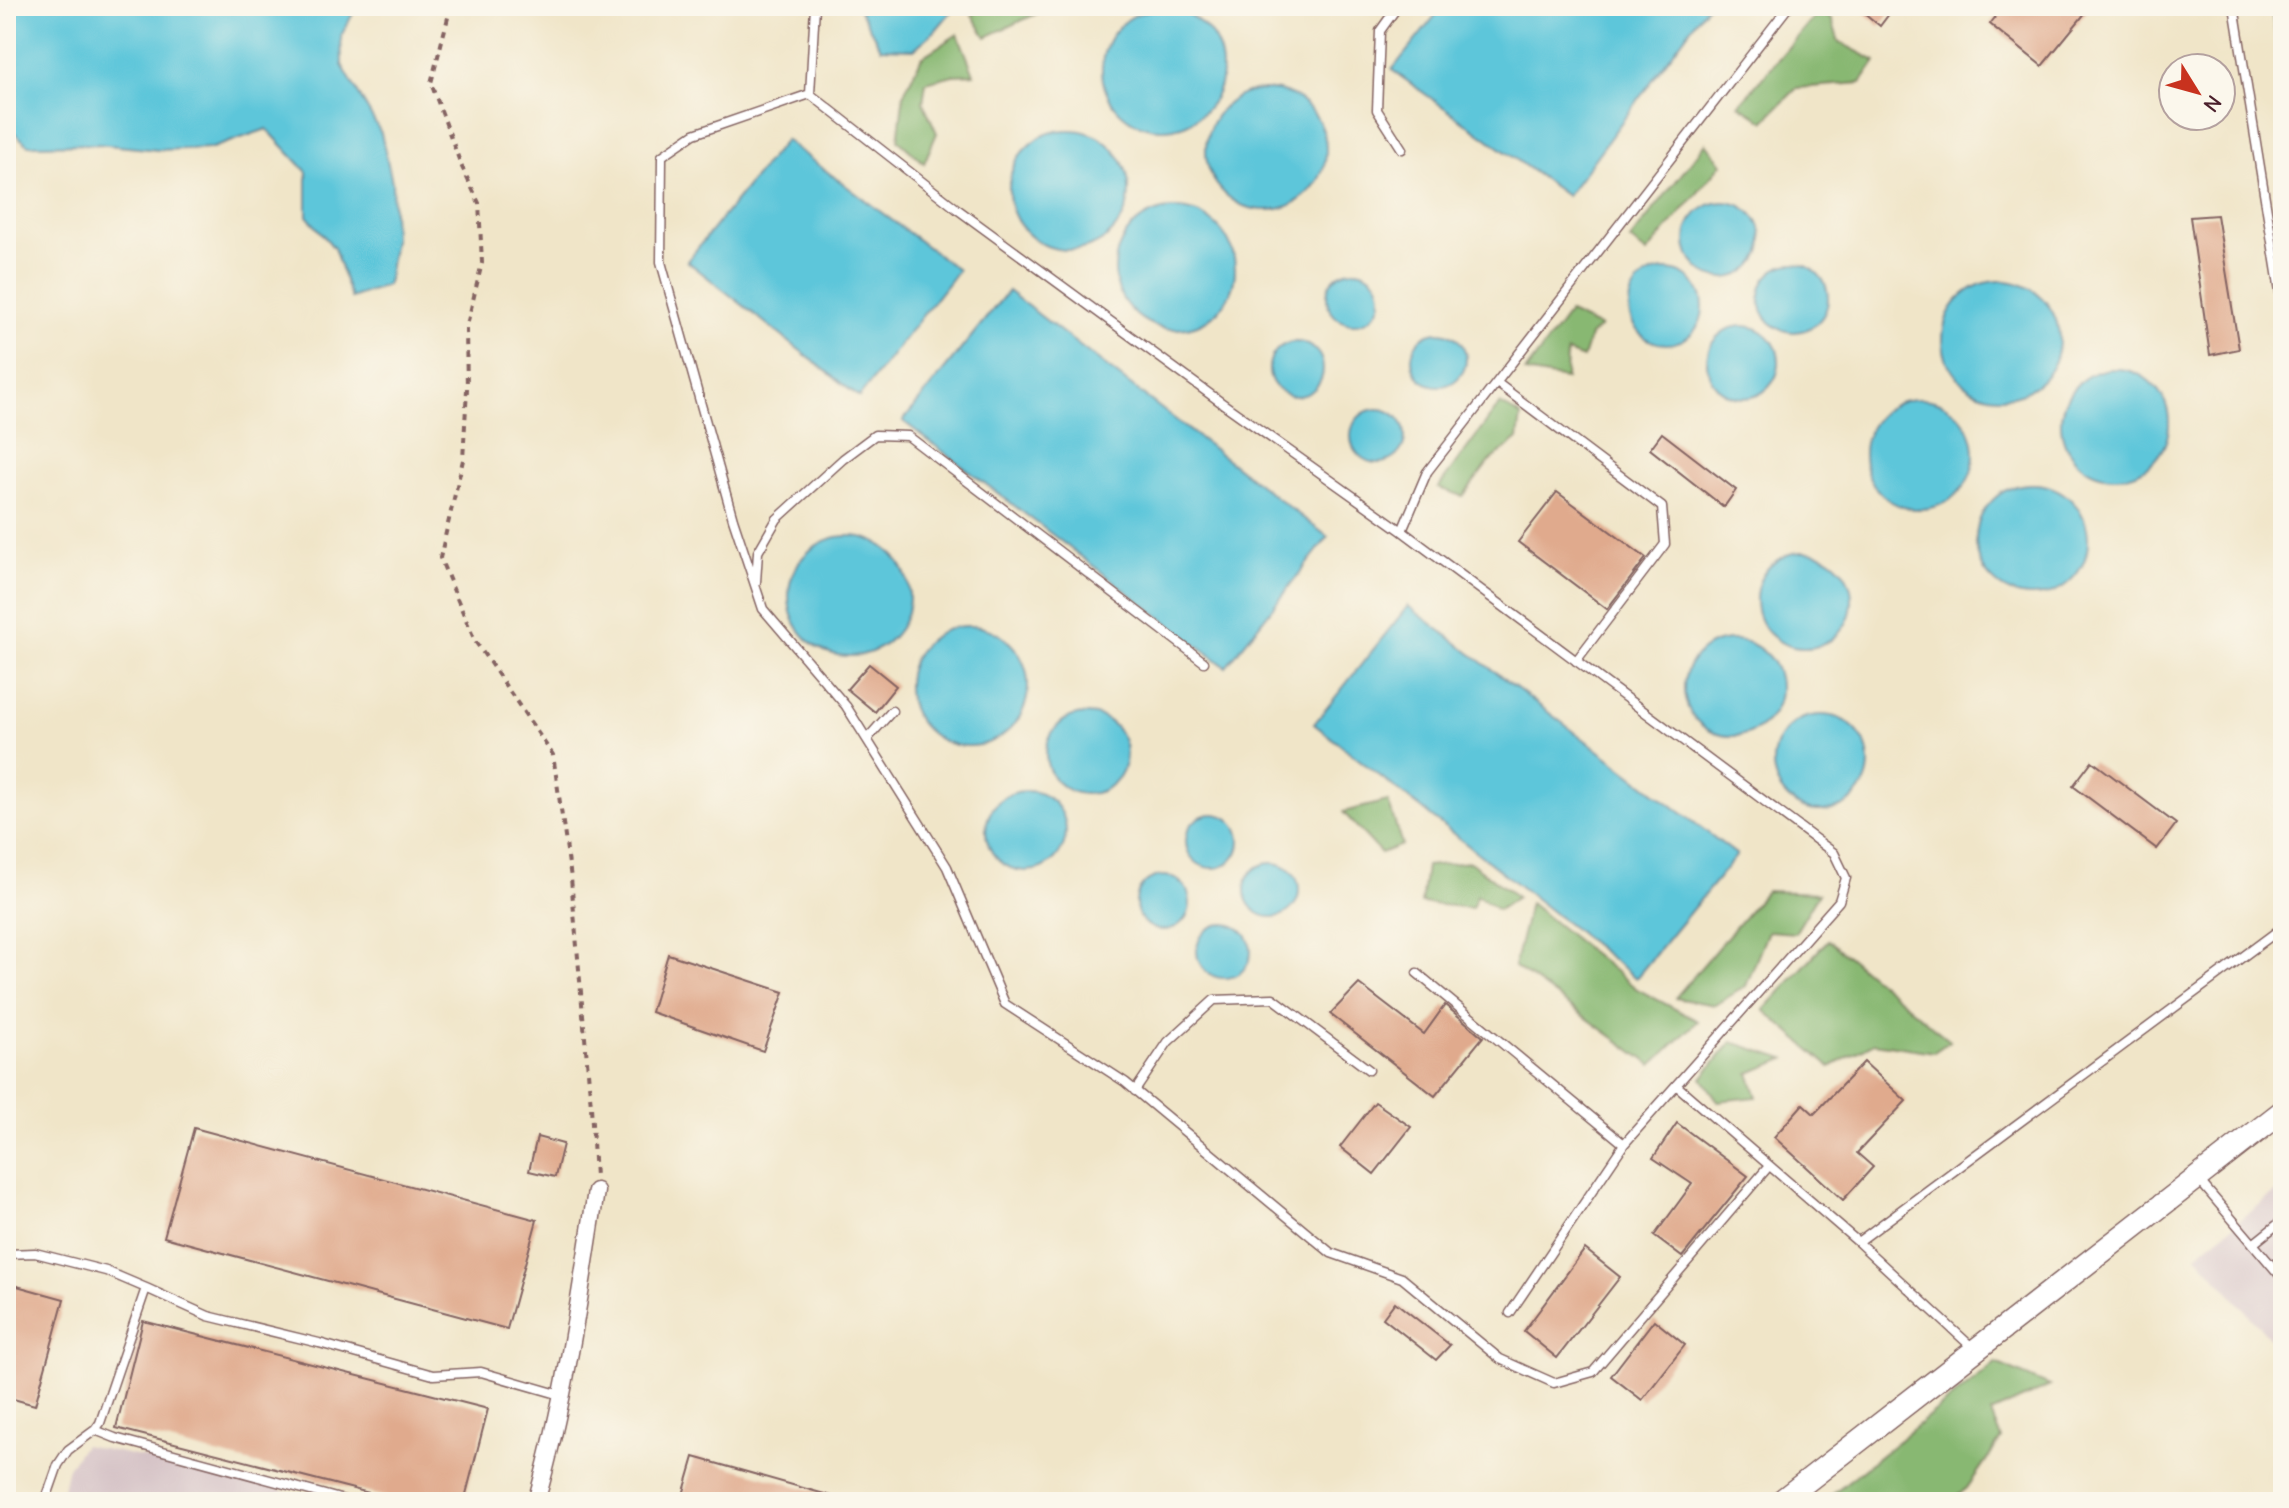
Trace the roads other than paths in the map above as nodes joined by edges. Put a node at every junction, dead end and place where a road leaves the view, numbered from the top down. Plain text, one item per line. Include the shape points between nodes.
1 (815, 6) edge
2 (1398, 6) edge
3 (1789, 6) edge
4 (2234, 6) edge
5 (810, 94) junction
6 (1402, 149) dead end
7 (2283, 310) edge
8 (1497, 383) junction
9 (1402, 531) junction
10 (756, 587) junction
11 (1576, 661) junction
12 (1204, 662) dead end
13 (892, 711) dead end
14 (867, 739) junction
15 (2283, 927) edge
16 (1417, 973) dead end
17 (1369, 1070) dead end
18 (1676, 1085) junction
19 (1135, 1091) junction
20 (2283, 1111) edge
21 (1624, 1144) junction
22 (1769, 1166) junction
23 (2197, 1178) junction
24 (596, 1191) road end
25 (2283, 1220) edge
26 (1858, 1242) junction
27 (2253, 1244) junction
28 (6, 1254) edge
29 (2283, 1279) edge
30 (146, 1288) junction
31 (1510, 1313) dead end
32 (1975, 1351) junction
33 (561, 1395) junction
34 (95, 1430) junction
35 (45, 1502) edge
36 (351, 1502) edge
37 (536, 1502) edge
38 (1780, 1502) edge

1 - 5 lane
2 - 6 lane via 1380,31 1377,110
3 - 8 lane
4 - 7 lane
5 - 9 lane via 969,218
5 - 10 lane via 694,134 662,156 661,262
8 - 9 lane via 1427,472
8 - 11 lane via 1662,507 1665,544
9 - 11 lane
10 - 12 lane via 758,552 777,519 875,435 908,436
10 - 14 lane via 763,609 846,706
11 - 18 lane via 1834,853 1846,878 1839,901
13 - 14 lane
14 - 19 lane via 947,867 1005,1004
15 - 26 lane
16 - 21 lane
17 - 19 lane via 1273,998 1214,1000 1168,1042
18 - 21 lane
18 - 22 lane
19 - 22 lane via 1331,1253 1402,1278 1500,1359 1554,1383 1593,1372
20 - 23 street
21 - 31 lane
22 - 26 lane
23 - 27 lane
23 - 32 street
24 - 33 street
25 - 27 lane
26 - 32 lane
27 - 29 lane
28 - 30 lane via 35,1253 106,1271
30 - 33 lane via 208,1316 433,1375 481,1372
30 - 34 lane
32 - 38 street
33 - 37 street
34 - 35 lane via 68,1450
34 - 36 lane

